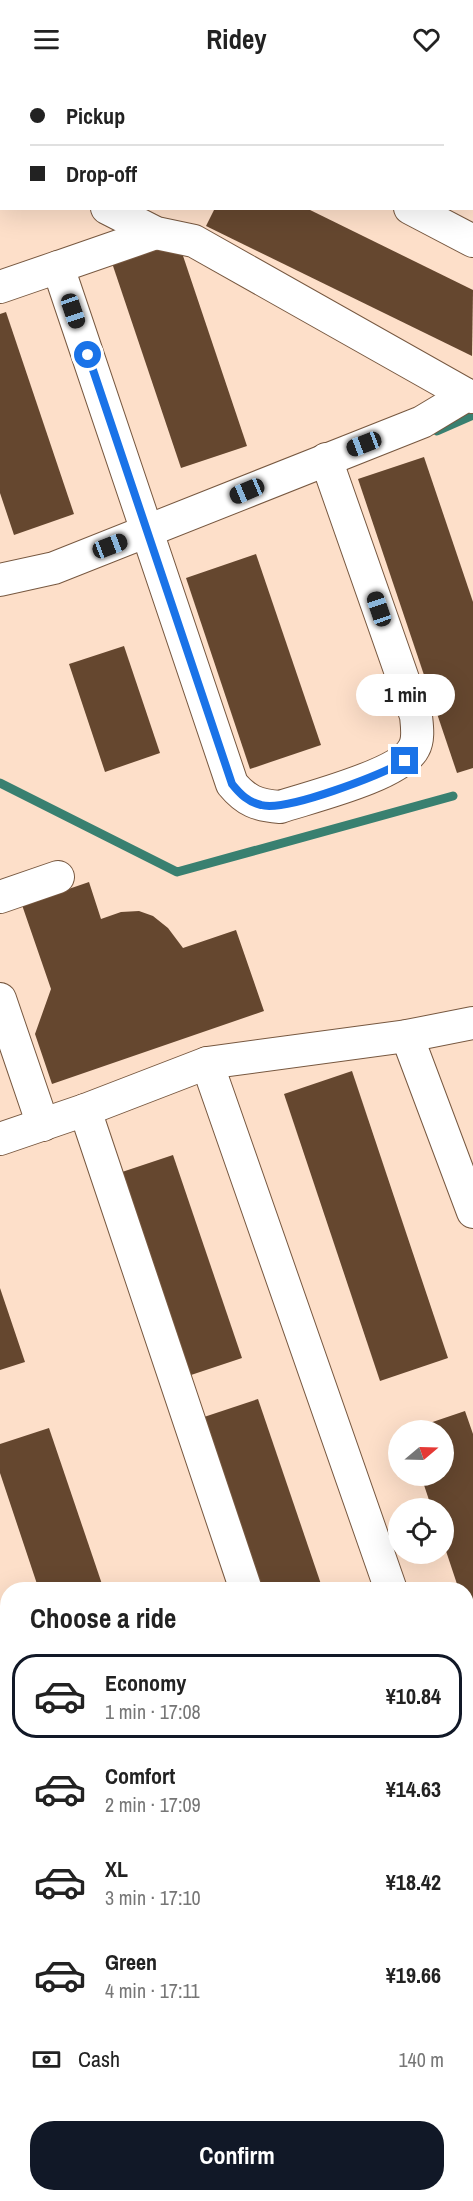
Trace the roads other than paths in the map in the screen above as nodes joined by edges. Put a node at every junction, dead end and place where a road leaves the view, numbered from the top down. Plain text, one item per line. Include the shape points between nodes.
1 (111, 210) edge
2 (414, 210) edge
3 (156, 232) junction
4 (473, 241) edge
5 (58, 267) junction
6 (0, 287) edge
7 (470, 396) edge
8 (326, 459) junction
9 (147, 532) junction
10 (0, 580) edge
11 (58, 877) dead end
12 (0, 897) edge
13 (0, 999) edge
14 (473, 1023) edge
15 (407, 1036) junction
16 (207, 1063) junction
17 (86, 1110) junction
18 (43, 1125) junction
19 (0, 1139) edge
20 (473, 1212) edge
21 (243, 1582) edge
22 (388, 1582) edge

1 - 3 street
2 - 4 street
3 - 5 street
3 - 7 street via 194,241
5 - 6 street
5 - 9 street
7 - 8 street via 422,422
8 - 9 street
8 - 9 street via 416,716 415,747 405,761 388,771 280,807 250,802 240,793 232,784
9 - 10 street via 54,568
11 - 12 street
13 - 18 street
14 - 15 street
15 - 16 street
15 - 20 street
16 - 17 street
16 - 22 street
17 - 18 street
17 - 21 street
18 - 19 street

